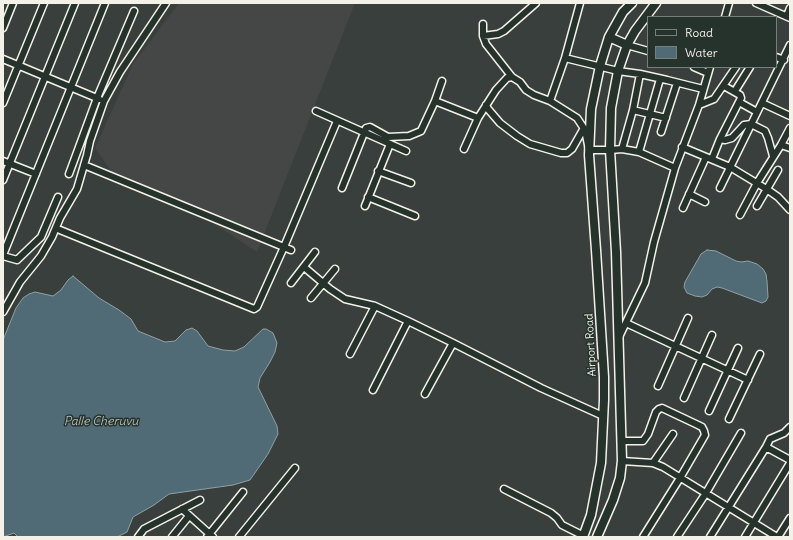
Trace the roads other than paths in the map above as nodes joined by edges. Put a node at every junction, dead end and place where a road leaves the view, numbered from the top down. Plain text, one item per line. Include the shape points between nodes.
1 (13, 3) edge
2 (75, 3) edge
3 (105, 3) edge
4 (166, 3) edge
5 (536, 3) edge
6 (580, 3) edge
7 (632, 3) edge
8 (656, 3) edge
9 (729, 3) edge
10 (756, 3) edge
11 (41, 5) edge
12 (764, 5) edge
13 (790, 8) edge
14 (134, 11) dead end
15 (725, 16) edge
16 (788, 17) edge
17 (483, 24) dead end
18 (3, 28) edge
19 (484, 36) junction
20 (609, 36) junction
21 (627, 45) junction
22 (789, 48) edge
23 (647, 51) edge
24 (777, 57) edge
25 (565, 58) junction
26 (3, 59) edge
27 (784, 60) junction
28 (19, 65) junction
29 (600, 66) junction
30 (699, 68) edge
31 (735, 68) edge
32 (749, 68) edge
33 (709, 70) edge
34 (618, 71) junction
35 (640, 74) junction
36 (45, 76) junction
37 (512, 77) junction
38 (660, 79) junction
39 (442, 81) dead end
40 (677, 82) junction
41 (724, 86) junction
42 (72, 87) junction
43 (703, 90) junction
44 (735, 91) junction
45 (97, 98) junction
46 (435, 101) junction
47 (550, 101) junction
48 (104, 102) junction
49 (739, 102) junction
50 (3, 103) edge
51 (762, 103) junction
52 (486, 104) junction
53 (699, 105) junction
54 (633, 110) junction
55 (316, 111) dead end
56 (757, 112) junction
57 (649, 114) junction
58 (790, 116) edge
59 (478, 118) junction
60 (666, 118) junction
61 (337, 121) junction
62 (751, 124) junction
63 (584, 128) junction
64 (790, 128) edge
65 (364, 132) junction
66 (661, 132) dead end
67 (720, 139) junction
68 (390, 144) junction
69 (781, 145) junction
70 (682, 147) junction
71 (790, 148) edge
72 (464, 149) dead end
73 (622, 149) junction
74 (589, 150) junction
75 (610, 150) junction
76 (406, 151) dead end
77 (639, 152) junction
78 (773, 156) junction
79 (709, 158) junction
80 (3, 161) edge
81 (10, 164) junction
82 (84, 165) junction
83 (730, 167) junction
84 (675, 168) junction
85 (778, 170) dead end
86 (378, 171) junction
87 (36, 174) junction
88 (69, 174) dead end
89 (3, 180) edge
90 (411, 183) dead end
91 (757, 183) junction
92 (342, 188) dead end
93 (720, 188) dead end
94 (768, 190) junction
95 (689, 194) junction
96 (58, 197) dead end
97 (368, 198) junction
98 (704, 202) dead end
99 (365, 206) dead end
100 (757, 206) dead end
101 (683, 208) dead end
102 (790, 210) edge
103 (740, 215) dead end
104 (415, 216) dead end
105 (60, 230) dead end
106 (284, 247) junction
107 (291, 250) dead end
108 (315, 252) dead end
109 (3, 255) edge
110 (304, 267) junction
111 (335, 269) dead end
112 (291, 283) dead end
113 (323, 283) junction
114 (311, 298) dead end
115 (375, 306) junction
116 (3, 312) edge
117 (688, 318) dead end
118 (408, 321) junction
119 (626, 323) junction
120 (712, 335) dead end
121 (619, 337) junction
122 (452, 343) junction
123 (676, 346) junction
124 (738, 348) dead end
125 (350, 354) dead end
126 (760, 354) dead end
127 (702, 358) junction
128 (728, 370) junction
129 (748, 380) junction
130 (658, 386) dead end
131 (373, 390) dead end
132 (425, 394) dead end
133 (684, 398) dead end
134 (709, 411) dead end
135 (603, 416) junction
136 (729, 419) dead end
137 (790, 427) edge
138 (742, 433) dead end
139 (673, 434) dead end
140 (622, 441) junction
141 (766, 447) junction
142 (622, 461) junction
143 (790, 462) edge
144 (653, 463) junction
145 (296, 468) dead end
146 (680, 478) junction
147 (504, 489) dead end
148 (243, 492) dead end
149 (706, 493) junction
150 (200, 500) dead end
151 (728, 507) junction
152 (182, 509) junction
153 (189, 516) junction
154 (790, 518) edge
155 (754, 523) junction
156 (210, 536) edge
157 (584, 536) edge
158 (138, 537) edge
159 (172, 537) edge
160 (239, 537) edge
161 (597, 537) edge
162 (643, 537) edge
163 (677, 537) edge
164 (710, 537) edge
165 (745, 537) edge
166 (778, 537) edge

1 - 18 street
2 - 36 street
3 - 42 street
4 - 48 street via 120,72
5 - 19 street via 504,31
6 - 25 street
7 - 20 main road, Airport Road via 623,12
8 - 21 main road
9 - 15 street
10 - 12 street
11 - 28 street
12 - 16 street
13 - 16 street
14 - 45 street
17 - 19 street
19 - 37 street via 486,44
20 - 21 main road
20 - 29 main road, Airport Road
21 - 23 street
21 - 34 main road
22 - 27 street
24 - 27 street
25 - 29 street
25 - 47 street
26 - 28 street
27 - 51 street
28 - 36 street
28 - 50 street
29 - 34 street
29 - 74 main road, Airport Road via 591,109
30 - 33 street
31 - 41 street
32 - 44 street
33 - 43 street
34 - 35 street
34 - 75 main road via 611,108
35 - 38 street
35 - 54 street
36 - 42 street
36 - 81 street
37 - 47 street via 529,92
37 - 52 street via 507,78
38 - 40 street
38 - 57 street
39 - 46 street
40 - 43 street
40 - 60 street
41 - 44 street
41 - 53 street via 714,99
42 - 45 street
42 - 87 street
43 - 53 street
44 - 49 street via 742,96
45 - 48 street
45 - 88 street
46 - 59 street
46 - 65 street via 424,128 417,134 388,137 369,127
47 - 63 street via 577,118
48 - 82 street
49 - 56 street
49 - 67 street
51 - 56 street
51 - 58 street
52 - 59 street
52 - 63 street via 500,123 517,136 530,144 561,153 567,153 572,149
53 - 70 street
54 - 57 street
54 - 73 street
55 - 61 street
56 - 62 street
57 - 60 street
57 - 77 street
59 - 72 street
60 - 66 street
61 - 65 street
61 - 106 street
62 - 67 street via 744,125 732,138
62 - 78 street via 765,131
62 - 83 street
63 - 74 street
64 - 69 street
65 - 68 street
65 - 92 street
67 - 79 street
68 - 76 street
68 - 86 street
69 - 71 street
69 - 78 street
70 - 79 street
70 - 84 street
73 - 75 street
73 - 77 street
74 - 75 street
74 - 135 main road, Airport Road via 604,377
75 - 121 main road
77 - 84 street
78 - 91 street
79 - 83 street
79 - 95 street
80 - 81 street
81 - 87 street
81 - 89 street
82 - 106 street
82 - 116 street via 77,189 45,250 20,282
83 - 91 street
83 - 93 street
84 - 119 street via 645,283
85 - 94 street
86 - 90 street
86 - 97 street
87 - 109 street
91 - 94 street
91 - 103 street
94 - 100 street
94 - 102 street
95 - 98 street
95 - 101 street
96 - 109 street via 41,237 16,260
97 - 99 street
97 - 104 street
105 - 106 street via 253,309 257,307
106 - 107 street
108 - 110 street
110 - 112 street
110 - 113 street
111 - 113 street
113 - 114 street
113 - 115 street via 345,299
115 - 118 street
115 - 125 street
117 - 123 street
118 - 122 street
118 - 131 street
119 - 121 street
119 - 123 street
120 - 127 street
121 - 140 main road
122 - 132 street
122 - 135 street
123 - 127 street
123 - 130 street
124 - 128 street
126 - 129 street
127 - 128 street
127 - 133 street
128 - 129 street
128 - 134 street
129 - 136 street
135 - 157 main road, Airport Road via 601,463 591,515
137 - 141 street via 784,433 770,439
138 - 149 street
139 - 144 street
140 - 142 main road
140 - 146 street via 643,441 656,412 662,408 702,427 705,435
141 - 143 street
141 - 151 street
142 - 144 street
142 - 161 main road via 613,500
143 - 155 street
144 - 146 street
145 - 160 street
146 - 149 street
146 - 162 street
147 - 157 street via 551,514 562,525
148 - 156 street
149 - 151 street
149 - 163 street
150 - 152 street
151 - 155 street
151 - 164 street
152 - 153 street
152 - 158 street via 144,529
153 - 156 street
153 - 159 street
154 - 166 street
155 - 165 street
155 - 166 street

